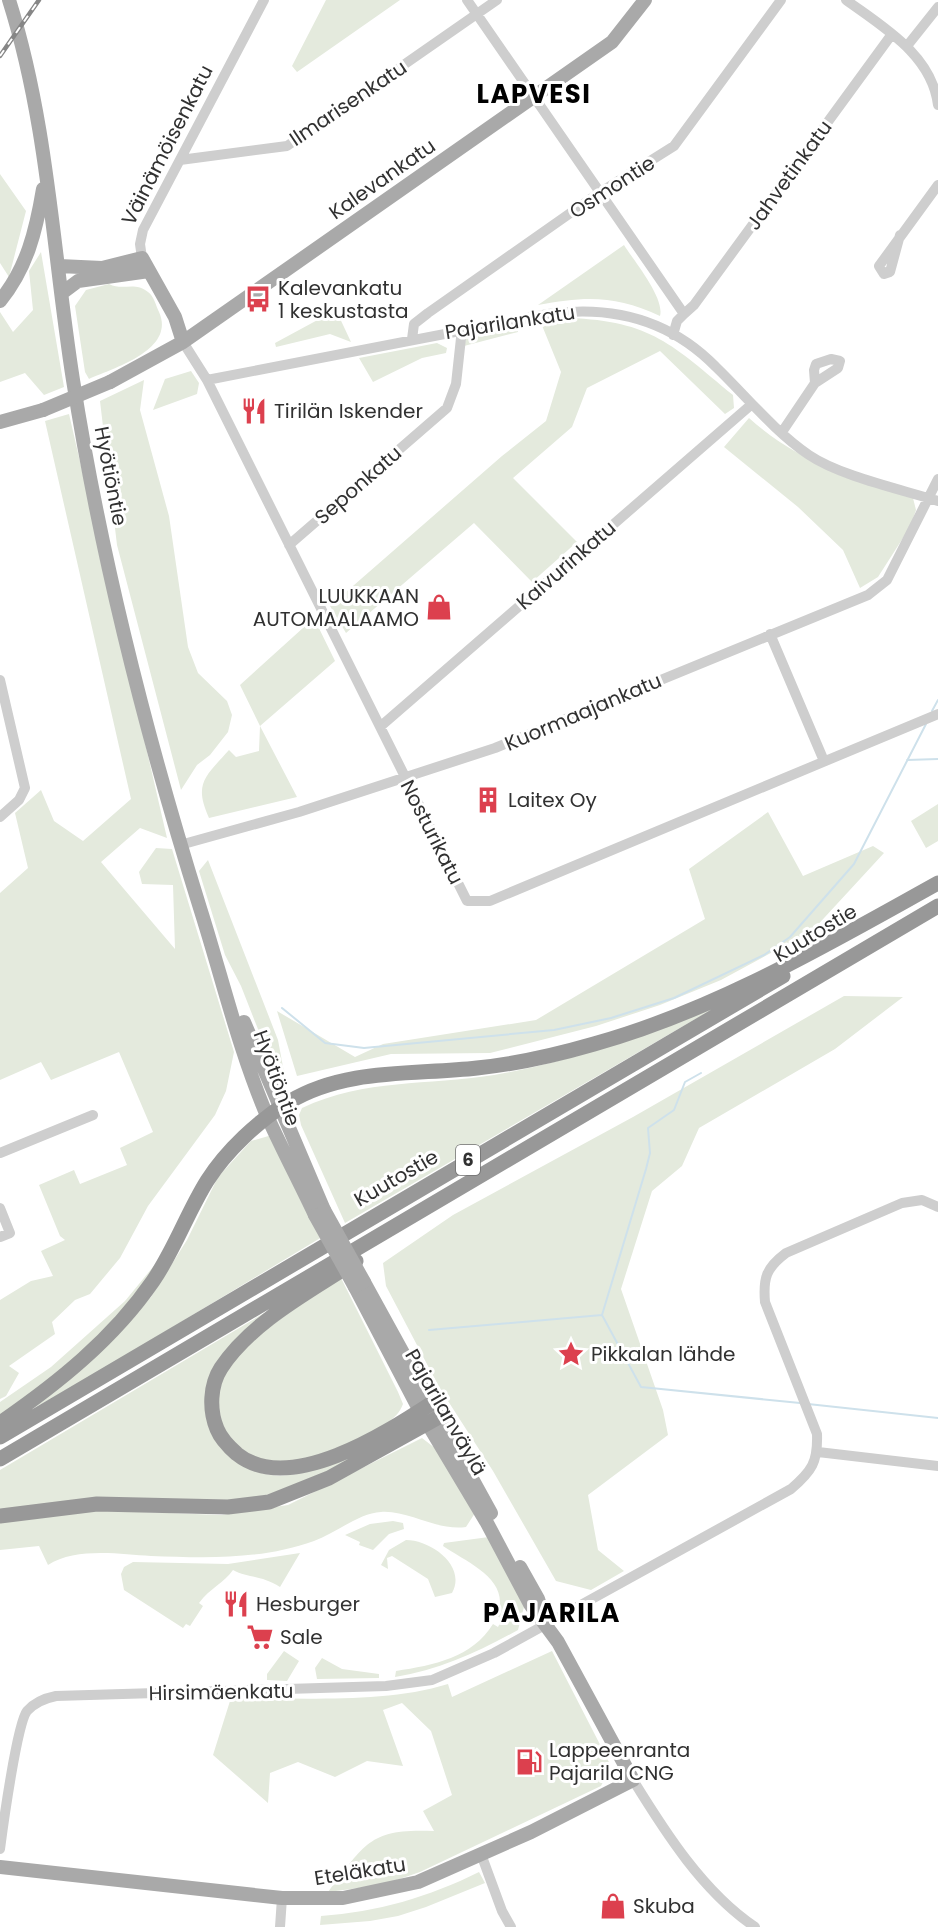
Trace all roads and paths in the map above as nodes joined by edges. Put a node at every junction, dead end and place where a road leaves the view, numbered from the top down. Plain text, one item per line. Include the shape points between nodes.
1 (9, 0) edge
2 (264, 0) edge
3 (467, 0) edge
4 (497, 0) edge
5 (645, 0) edge
6 (781, 0) edge
7 (846, 0) edge
8 (938, 7) edge
9 (477, 14) junction
10 (892, 34) junction
11 (907, 46) junction
12 (533, 97) junction
13 (938, 100) edge
14 (938, 105) edge
15 (180, 160) junction
16 (46, 176) junction
17 (938, 185) edge
18 (601, 193) junction
19 (900, 236) dead end
20 (142, 258) junction
21 (59, 266) junction
22 (149, 271) junction
23 (62, 293) junction
24 (0, 301) edge
25 (684, 314) junction
26 (462, 329) junction
27 (673, 334) junction
28 (412, 339) junction
29 (183, 342) junction
30 (207, 380) junction
31 (815, 383) dead end
32 (752, 404) junction
33 (0, 422) edge
34 (782, 432) junction
35 (938, 479) edge
36 (933, 500) edge
37 (289, 545) junction
38 (770, 634) junction
39 (0, 680) edge
40 (938, 714) edge
41 (381, 726) junction
42 (824, 761) junction
43 (405, 778) junction
44 (0, 817) edge
45 (180, 845) junction
46 (938, 883) edge
47 (938, 906) edge
48 (666, 1066) junction
49 (273, 1113) junction
50 (93, 1115) dead end
51 (0, 1153) edge
52 (938, 1207) edge
53 (0, 1208) edge
54 (320, 1212) joint
55 (0, 1237) edge
56 (430, 1414) junction
57 (0, 1423) edge
58 (0, 1437) edge
59 (818, 1452) junction
60 (0, 1459) edge
61 (938, 1466) edge
62 (0, 1516) edge
63 (547, 1624) junction
64 (633, 1780) junction
65 (0, 1849) edge
66 (481, 1854) junction
67 (0, 1867) edge
68 (282, 1898) junction
69 (280, 1927) edge
70 (511, 1927) edge
71 (755, 1927) edge

1 - 16 main road, Hyötiöntie via 31,86
2 - 15 street, Väinämöisenkatu
3 - 9 street
4 - 9 street, Ilmarisenkatu
5 - 12 main road, Kalevankatu via 612,42
6 - 18 street, Osmontie via 674,147
7 - 10 street
8 - 11 street
9 - 12 street
9 - 15 street, Ilmarisenkatu via 287,146
10 - 11 street
10 - 25 street, Jahvetinkatu
11 - 13 street
12 - 18 street
12 - 29 main road, Kalevankatu
13 - 14 street
15 - 20 street, Väinämöisenkatu via 143,230
16 - 21 main road, Hyötiöntie
16 - 24 main road via 27,257
17 - 19 street
18 - 25 street
18 - 28 street, Osmontie via 414,324
20 - 21 main road via 102,268
20 - 22 main road
21 - 23 main road, Hyötiöntie
22 - 23 main road via 78,281
22 - 29 main road via 175,317
23 - 45 main road, Hyötiöntie via 73,379 108,565
25 - 27 street, Jahvetinkatu
26 - 27 street, Pajarilankatu via 576,310 630,316
26 - 28 street, Pajarilankatu
26 - 37 street, Seponkatu via 456,384 447,408
27 - 32 street, Pajarilankatu via 714,365
28 - 30 street, Pajarilankatu
29 - 30 street, Nosturikatu
29 - 33 main road, Kalevankatu, bridge via 110,382 43,410
30 - 37 street, Nosturikatu
31 - 34 street
32 - 34 street, Pajarilankatu
32 - 41 street, Kaivurinkatu
34 - 36 street, Pajarilankatu via 818,461
35 - 36 street, Kuormaajankatu
36 - 38 street, Kuormaajankatu via 878,589
37 - 41 street, Nosturikatu
38 - 42 street
38 - 43 street, Kuormaajankatu via 495,748
39 - 44 street via 25,788 19,800
40 - 42 street, Nosturikatu
41 - 43 street, Nosturikatu
42 - 43 street, Nosturikatu via 490,901 467,901
43 - 45 street, Kuormaajankatu
45 - 49 main road, Hyötiöntie
46 - 49 highway via 812,953 644,1028 522,1061 344,1080
46 - 58 highway, Kuutostie / 6
47 - 48 highway, Kuutostie / 6
48 - 56 highway via 272,1318 221,1368 212,1390 217,1431 229,1447 243,1459 272,1468 292,1468 328,1459
48 - 60 highway, Kuutostie / 6
49 - 54 main road, Hyötiöntie
49 - 57 highway via 208,1180 158,1272 111,1333 49,1388
50 - 51 street
52 - 59 street via 922,1200 882,1211 786,1253 773,1263 763,1282 765,1302 817,1434
53 - 55 street via 10,1233
54 - 56 main road, Pajarilanväylä, bridge
56 - 62 highway via 329,1478 270,1502 228,1507 97,1504
56 - 63 main road, Pajarilanväylä via 530,1604
59 - 61 street
59 - 63 street, Hirsimäenkatu via 813,1466 791,1489
63 - 64 main road, Pajarilanväylä
63 - 65 street, Hirsimäenkatu via 458,1671 432,1680 398,1685 42,1699 27,1711 19,1736
64 - 66 main road, Eteläkatu
64 - 71 street, Pajarilanväylä via 688,1862
66 - 68 main road, Eteläkatu via 418,1882 371,1893 343,1898
66 - 70 street
67 - 68 main road, Eteläkatu
68 - 69 street

